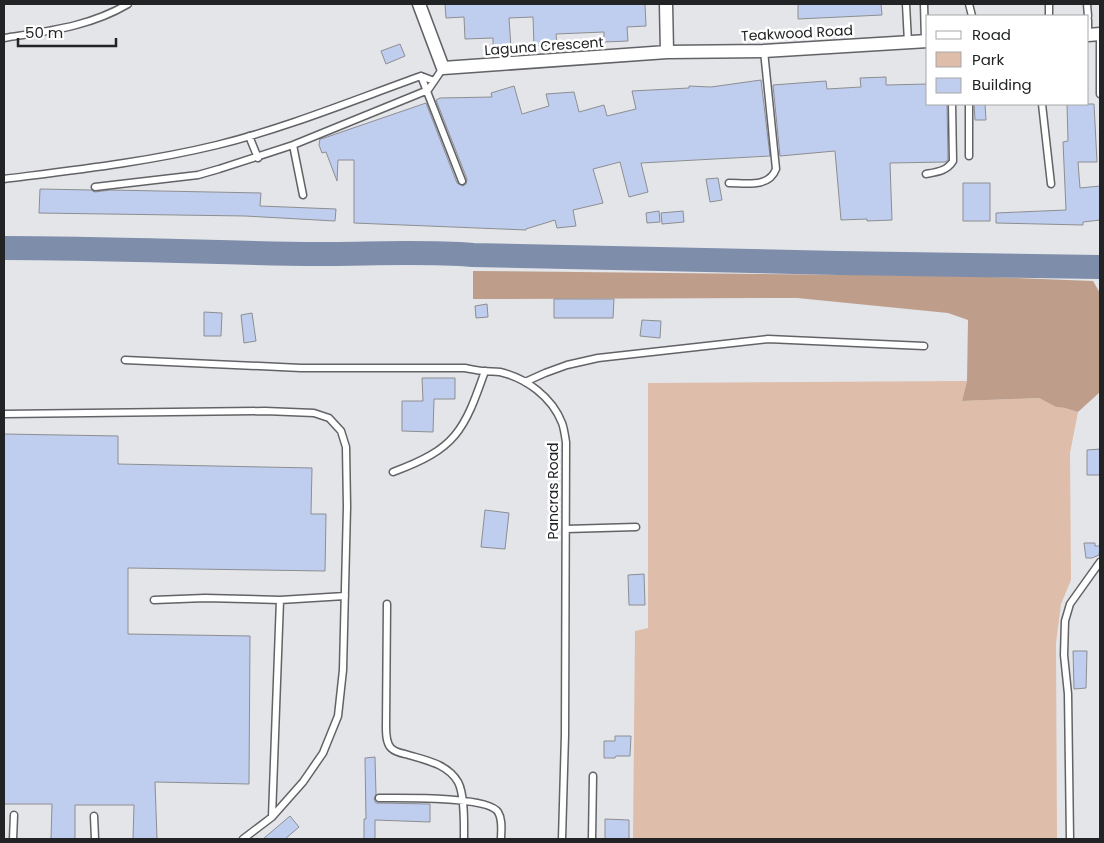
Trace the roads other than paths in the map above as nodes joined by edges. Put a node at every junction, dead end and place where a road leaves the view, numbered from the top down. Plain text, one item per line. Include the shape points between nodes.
1 (128, 4) edge
2 (419, 4) edge
3 (666, 4) edge
4 (906, 4) edge
5 (924, 4) edge
6 (926, 29) edge
7 (1100, 34) edge
8 (4, 38) edge
9 (926, 41) edge
10 (908, 42) junction
11 (764, 51) junction
12 (667, 52) junction
13 (443, 68) junction
14 (421, 76) junction
15 (434, 81) junction
16 (428, 90) junction
17 (1100, 94) edge
18 (952, 105) edge
19 (969, 105) edge
20 (1042, 105) edge
21 (249, 136) junction
22 (293, 145) junction
23 (969, 156) dead end
24 (258, 158) junction
25 (926, 174) dead end
26 (4, 179) edge
27 (462, 181) dead end
28 (729, 183) dead end
29 (1051, 184) dead end
30 (95, 187) dead end
31 (304, 195) dead end
32 (924, 346) dead end
33 (125, 360) dead end
34 (485, 372) junction
35 (526, 382) junction
36 (4, 414) edge
37 (394, 472) dead end
38 (636, 527) dead end
39 (566, 529) junction
40 (1100, 562) edge
41 (345, 596) junction
42 (154, 600) dead end
43 (280, 600) junction
44 (387, 604) dead end
45 (593, 776) dead end
46 (379, 798) dead end
47 (462, 801) junction
48 (14, 815) dead end
49 (94, 816) dead end
50 (272, 817) junction
51 (13, 839) edge
52 (95, 839) edge
53 (243, 839) edge
54 (464, 839) edge
55 (501, 839) edge
56 (562, 839) edge
57 (592, 839) edge
58 (1070, 839) edge

1 - 8 lane via 93,21
2 - 13 street
3 - 12 street
4 - 10 lane
5 - 6 lane
7 - 17 lane
9 - 10 street, Teakwood Road
10 - 11 street, Teakwood Road
11 - 12 street, Teakwood Road
11 - 28 lane via 776,169 768,181
12 - 13 street, Laguna Crescent
13 - 15 lane
14 - 15 lane
14 - 16 lane
14 - 21 lane
15 - 16 lane
16 - 22 lane
16 - 27 lane
18 - 25 lane via 953,161 941,171
19 - 23 lane
20 - 29 lane
21 - 24 lane
21 - 26 lane via 174,154
22 - 24 lane
22 - 31 lane
24 - 30 lane via 198,175
32 - 35 lane via 768,340 598,358 567,365
33 - 34 lane, Pancras Road via 301,368 465,368
34 - 35 lane, Pancras Road via 498,372
34 - 37 lane via 458,434 419,462
35 - 39 lane, Pancras Road via 554,407 562,424 566,442
36 - 41 lane via 265,411 314,413 329,418 341,431 346,447
38 - 39 lane
39 - 56 lane, Pancras Road
40 - 58 lane via 1070,604 1065,621
41 - 43 lane
41 - 50 lane via 338,716 323,753
42 - 43 lane
43 - 50 lane
44 - 47 lane via 388,743 398,753 448,770 459,784
45 - 57 lane
46 - 47 lane
47 - 54 lane
47 - 55 lane via 488,805 498,811
48 - 51 lane
49 - 52 lane
50 - 53 lane

